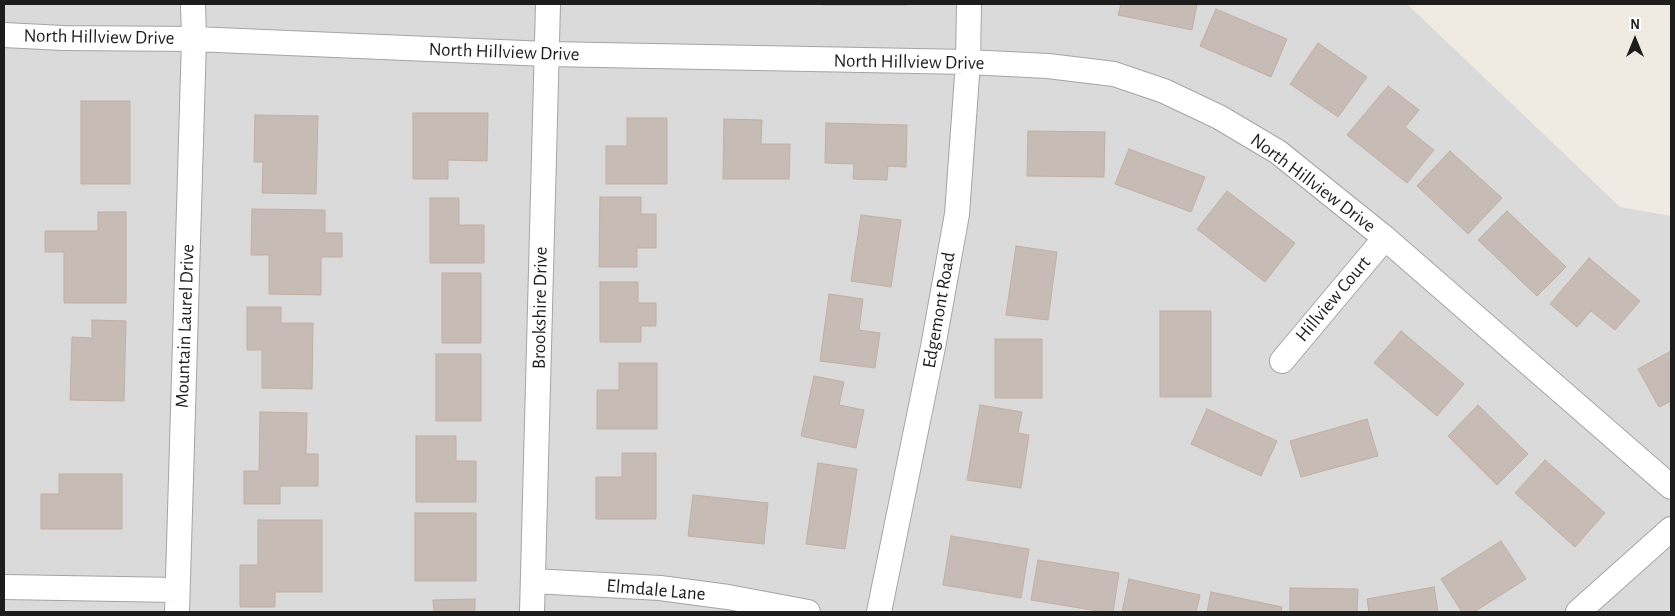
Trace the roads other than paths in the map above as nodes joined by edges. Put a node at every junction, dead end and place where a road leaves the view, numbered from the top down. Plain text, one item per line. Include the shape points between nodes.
1 (193, 4) edge
2 (548, 4) edge
3 (969, 4) edge
4 (4, 35) edge
5 (194, 39) junction
6 (547, 54) junction
7 (968, 62) junction
8 (1385, 238) junction
9 (1282, 361) dead end
10 (1671, 488) edge
11 (1671, 529) edge
12 (533, 581) junction
13 (4, 587) edge
14 (177, 601) edge
15 (532, 612) edge
16 (808, 612) edge
17 (879, 612) edge
18 (1578, 612) edge

1 - 5 street, Mountain Laurel Drive
2 - 6 street, Brookshire Drive
3 - 7 street, Edgemont Road
4 - 5 street, North Hillview Drive
5 - 6 street, North Hillview Drive
5 - 14 street, Mountain Laurel Drive
6 - 7 street, North Hillview Drive
6 - 12 street, Brookshire Drive
7 - 8 street, North Hillview Drive via 1048,66 1114,74 1164,91 1219,117 1278,152
7 - 17 street, Edgemont Road via 957,214
8 - 9 street, Hillview Court
8 - 10 street, North Hillview Drive
11 - 18 street
12 - 15 street, Brookshire Drive
12 - 16 street, Elmdale Lane via 660,588
13 - 14 street

